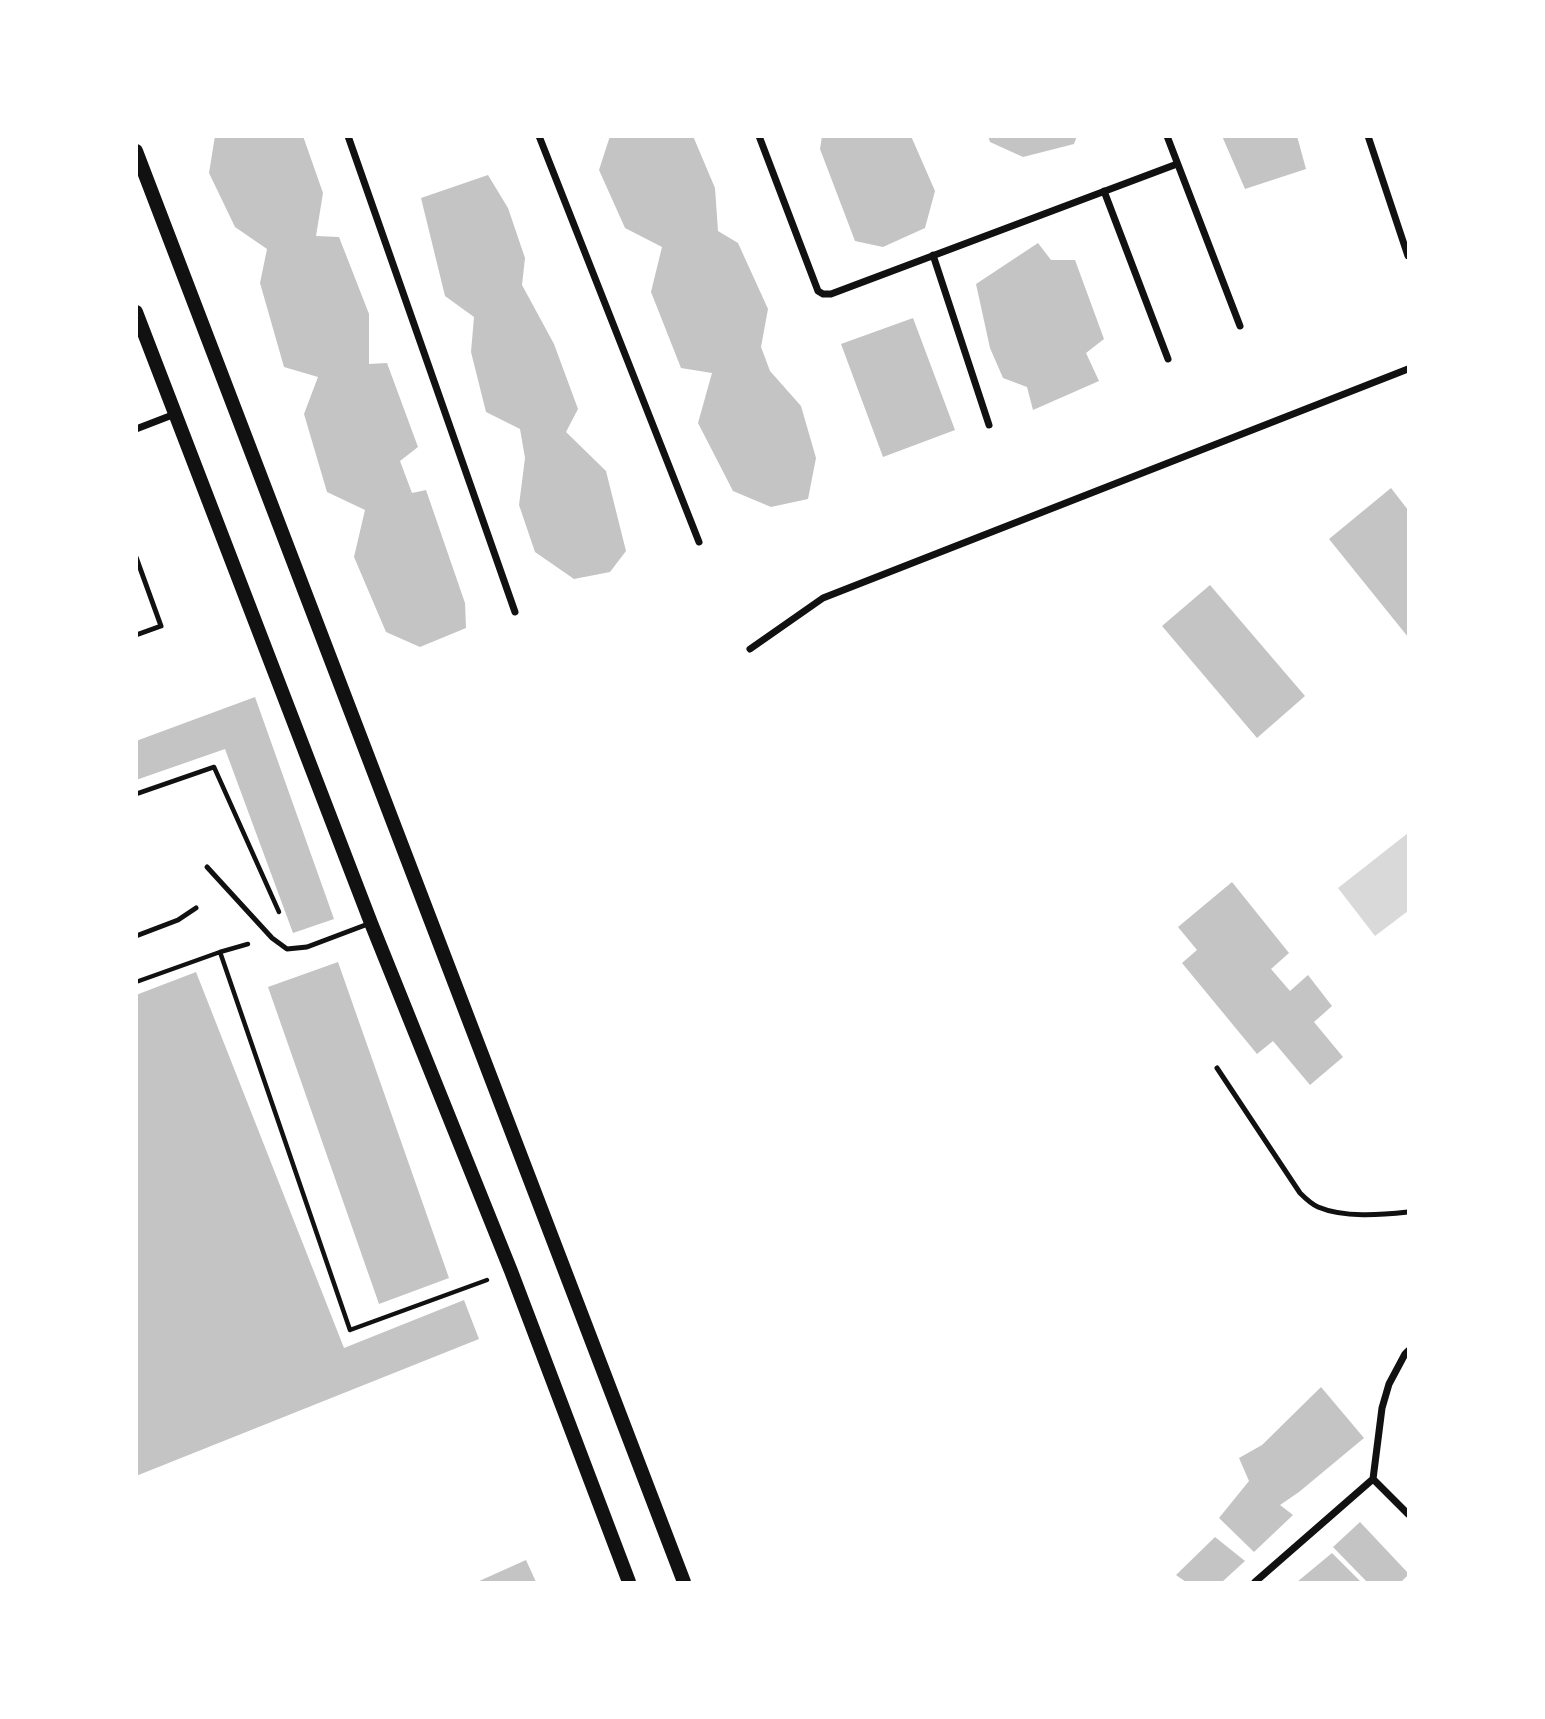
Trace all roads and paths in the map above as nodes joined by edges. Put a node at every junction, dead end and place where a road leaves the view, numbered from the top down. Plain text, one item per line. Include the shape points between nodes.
1 (348, 136) edge
2 (539, 136) edge
3 (759, 136) edge
4 (1167, 136) edge
5 (1368, 136) edge
6 (136, 151) edge
7 (1177, 164) junction
8 (1104, 191) junction
9 (933, 255) junction
10 (1409, 256) edge
11 (136, 312) edge
12 (1240, 326) dead end
13 (1168, 359) dead end
14 (1409, 369) edge
15 (175, 414) junction
16 (989, 425) dead end
17 (136, 429) edge
18 (699, 542) dead end
19 (136, 556) edge
20 (515, 612) dead end
21 (136, 635) edge
22 (750, 649) dead end
23 (136, 794) edge
24 (207, 867) dead end
25 (196, 908) dead end
26 (280, 915) dead end
27 (371, 923) junction
28 (136, 936) edge
29 (136, 982) edge
30 (1217, 1068) dead end
31 (1409, 1212) edge
32 (511, 1271) junction
33 (1409, 1350) edge
34 (1373, 1479) junction
35 (1409, 1514) edge
36 (1257, 1582) edge
37 (629, 1583) edge
38 (684, 1583) edge

1 - 20 street
2 - 18 street
3 - 9 street via 818,291 831,294
4 - 7 street
5 - 10 street
6 - 38 main road
7 - 8 street
7 - 12 street
8 - 9 street
8 - 13 street
9 - 16 street
11 - 15 main road
14 - 22 street via 823,598
15 - 17 street
15 - 27 main road
19 - 21 lane via 161,626
23 - 26 path via 214,767
24 - 27 lane via 287,949 307,947
25 - 28 lane
27 - 32 main road
29 - 32 path via 220,951 350,1330
30 - 31 lane via 1300,1193 1315,1206 1381,1215
32 - 37 main road
33 - 34 street via 1389,1384 1382,1408
34 - 35 street
34 - 36 street

